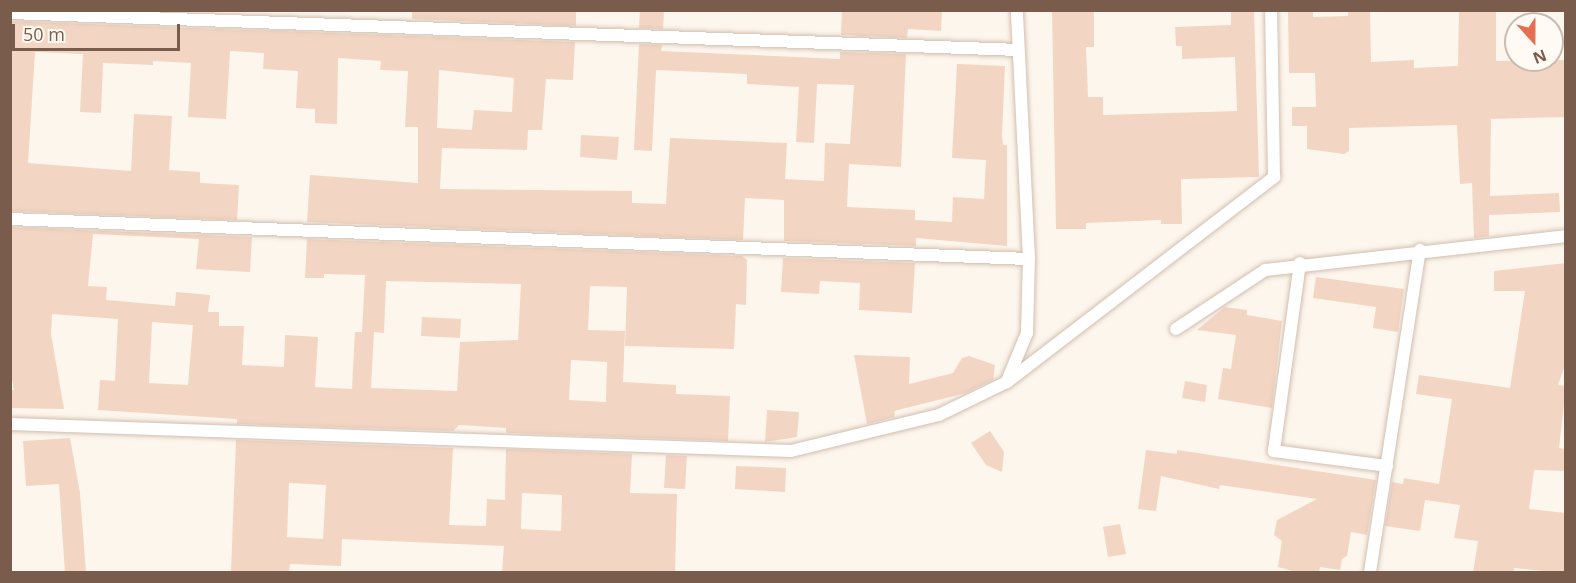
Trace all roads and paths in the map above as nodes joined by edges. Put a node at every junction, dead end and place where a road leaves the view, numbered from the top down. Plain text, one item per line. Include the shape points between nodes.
1 (1017, 10) edge
2 (1271, 10) edge
3 (10, 13) edge
4 (1018, 50) junction
5 (10, 219) edge
6 (1566, 236) edge
7 (1420, 250) junction
8 (1029, 259) junction
9 (1300, 263) junction
10 (1176, 329) dead end
11 (1007, 382) junction
12 (10, 424) edge
13 (1387, 466) junction
14 (1370, 573) edge

1 - 4 lane
2 - 11 lane via 1274,177
3 - 4 lane
4 - 8 lane
5 - 8 lane
6 - 7 lane
7 - 9 lane
7 - 13 lane
8 - 11 lane via 1027,333
9 - 10 lane via 1265,270
9 - 13 lane via 1274,451
11 - 12 lane via 939,415 791,451
13 - 14 lane

